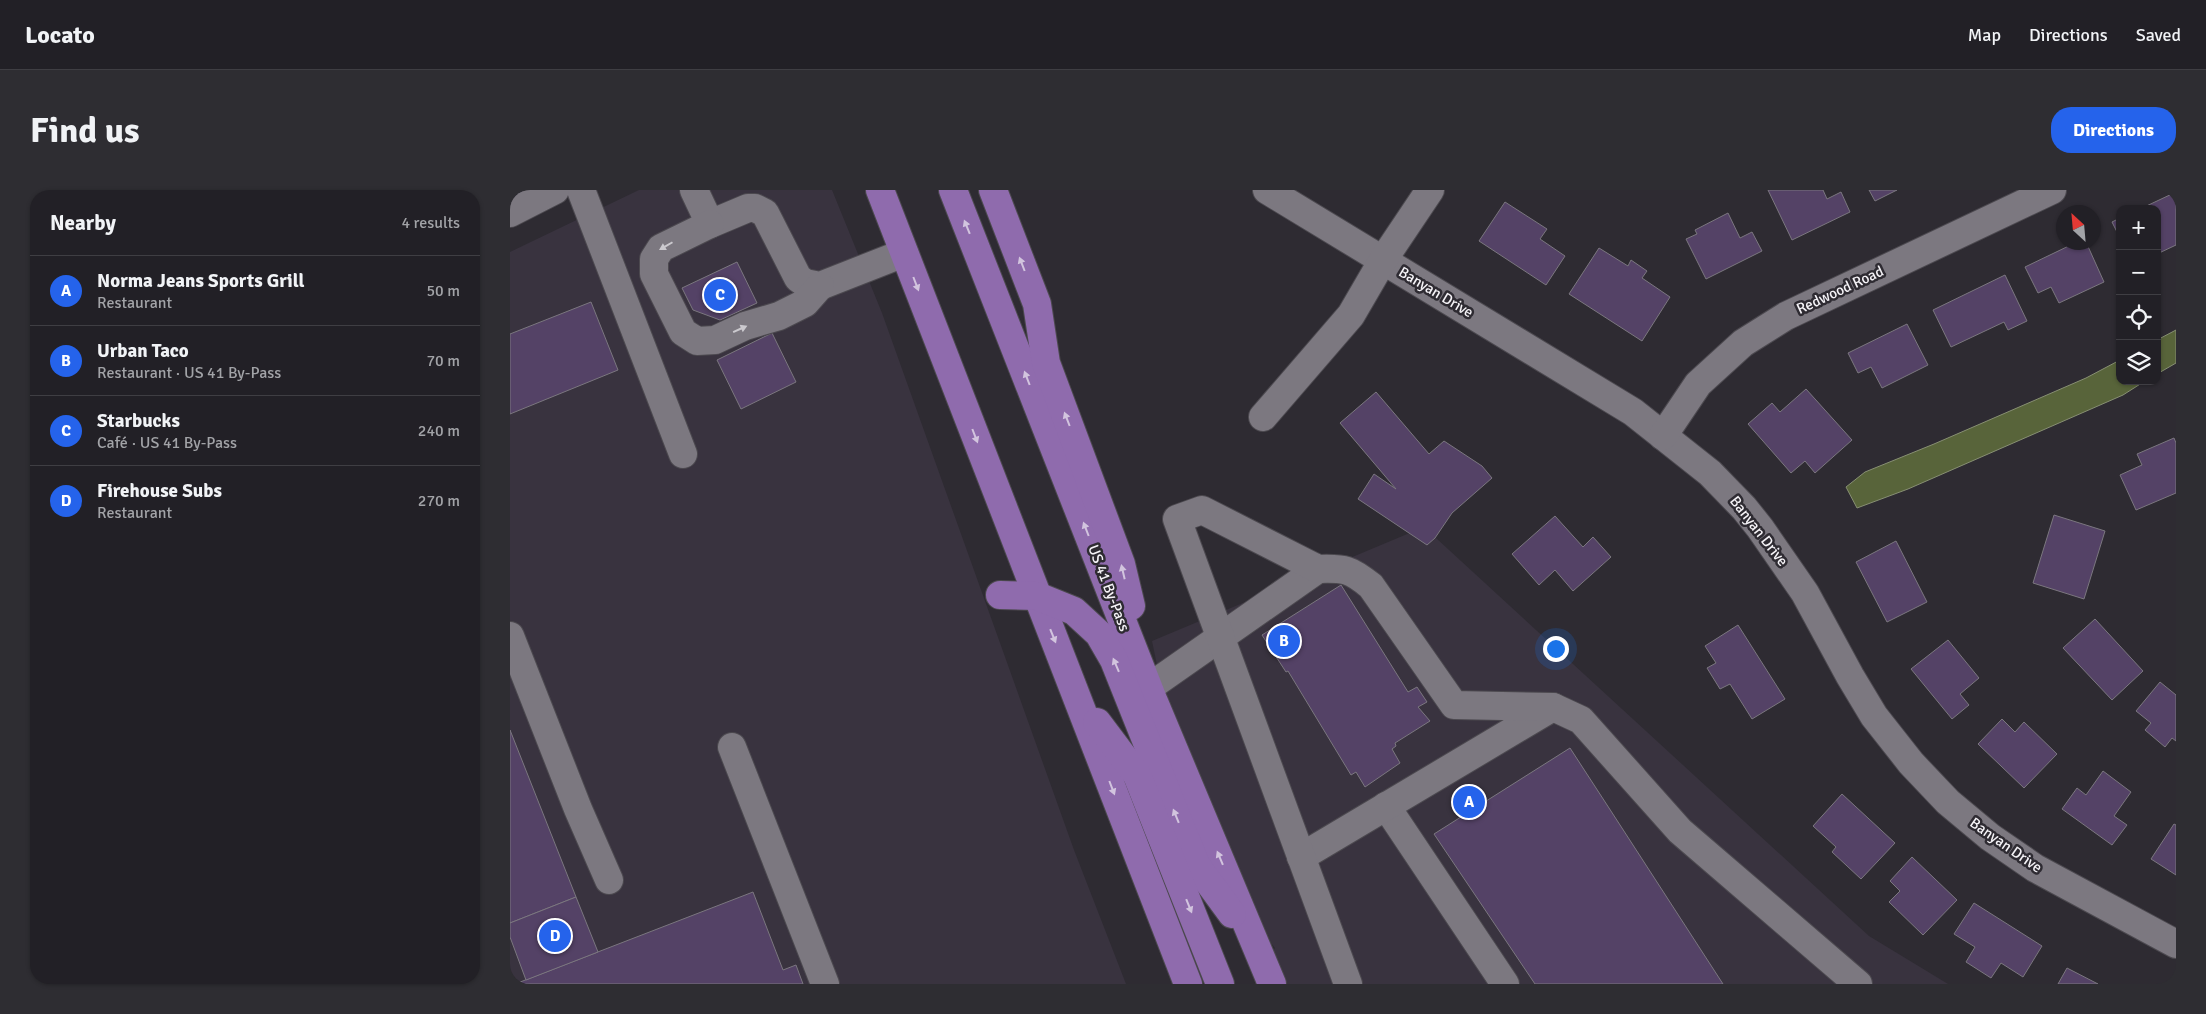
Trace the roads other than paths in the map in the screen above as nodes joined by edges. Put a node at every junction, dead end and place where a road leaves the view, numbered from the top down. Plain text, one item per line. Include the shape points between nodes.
1 (555, 190) edge
2 (581, 190) edge
3 (694, 190) edge
4 (880, 190) edge
5 (953, 190) edge
6 (993, 190) edge
7 (1267, 190) edge
8 (1430, 190) edge
9 (2052, 190) edge
10 (510, 213) edge
11 (710, 224) junction
12 (904, 253) junction
13 (1383, 260) junction
14 (820, 286) junction
15 (1263, 417) dead end
16 (1663, 436) junction
17 (683, 454) dead end
18 (1318, 569) junction
19 (1000, 595) dead end
20 (1037, 596) junction
21 (510, 636) edge
22 (1220, 637) junction
23 (1148, 688) junction
24 (1077, 694) junction
25 (1553, 707) junction
26 (732, 747) dead end
27 (1386, 806) junction
28 (1302, 857) junction
29 (609, 880) dead end
30 (2176, 944) edge
31 (1256, 945) junction
32 (825, 984) edge
33 (1188, 984) edge
34 (1220, 984) edge
35 (1272, 984) edge
36 (1348, 984) edge
37 (1505, 984) edge
38 (1858, 984) edge

1 - 10 street
2 - 17 street
3 - 11 street
4 - 12 main road
23 -> 5 main road, US 41 By-Pass
23 -> 6 main road via 1122,564 1046,363 1038,304
7 - 13 street, Banyan Drive
8 - 13 street
9 - 16 street, Redwood Road via 1786,316 1743,343 1698,384
11 - 14 street via 742,210 760,210 769,218 798,278
11 -> 14 street via 661,248 653,264 654,274 679,326 690,338 710,342 745,326 779,316 805,303
12 - 14 street
12 -> 20 main road
13 - 15 street via 1351,314
13 - 16 street, Banyan Drive via 1633,412
16 - 30 street, Banyan Drive via 1710,473 1760,528 1805,593 1874,716 1911,763 1948,802 2035,868
18 - 22 street
18 - 22 street via 1202,510 1177,519
18 - 25 street via 1353,571 1371,586 1454,705
19 - 20 main road
20 -> 24 main road
31 -> 20 main road via 1196,865 1114,660 1099,634 1074,611
21 - 29 street
22 - 23 street
22 - 28 street
31 -> 23 main road, US 41 By-Pass
24 -> 33 main road
24 -> 34 main road via 1136,775
25 - 27 street
25 - 38 street via 1580,720 1680,831
26 - 32 street
27 - 28 street
27 - 37 street
28 - 36 street
31 - 35 main road, US 41 By-Pass

